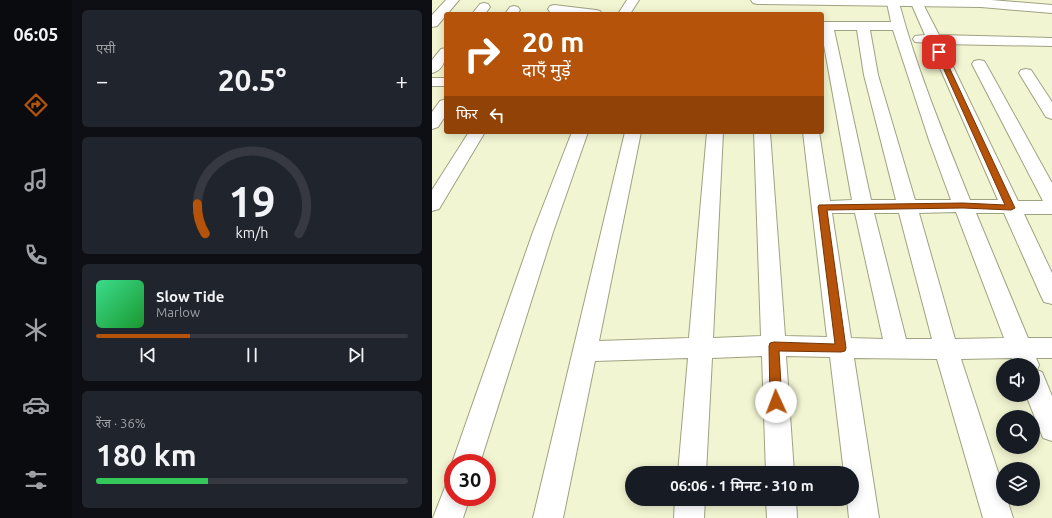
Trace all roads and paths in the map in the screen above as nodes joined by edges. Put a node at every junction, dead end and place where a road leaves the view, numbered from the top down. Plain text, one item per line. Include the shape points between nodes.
1 (454, 0) edge
2 (633, 0) edge
3 (757, 0) edge
4 (788, 0) edge
5 (819, 1) edge
6 (854, 1) edge
7 (905, 2) edge
8 (980, 2) edge
9 (556, 8) edge
10 (1052, 9) edge
11 (583, 12) edge
12 (625, 12) edge
13 (432, 23) edge
14 (824, 26) edge
15 (863, 27) junction
16 (900, 33) junction
17 (933, 39) junction
18 (1052, 42) edge
19 (444, 54) edge
20 (979, 64) dead end
21 (432, 69) edge
22 (1026, 73) dead end
23 (432, 82) edge
24 (444, 82) edge
25 (444, 107) edge
26 (1052, 114) edge
27 (432, 124) edge
28 (476, 134) edge
29 (579, 134) edge
30 (633, 134) edge
31 (715, 134) edge
32 (762, 134) edge
33 (811, 134) edge
34 (1052, 200) edge
35 (432, 205) edge
36 (863, 206) junction
37 (908, 206) junction
38 (963, 206) junction
39 (822, 207) junction
40 (1011, 208) junction
41 (1052, 208) edge
42 (1052, 296) edge
43 (774, 346) junction
44 (699, 347) junction
45 (841, 348) junction
46 (946, 348) junction
47 (1052, 348) edge
48 (897, 349) junction
49 (584, 351) junction
50 (1024, 356) edge
51 (1040, 398) edge
52 (1052, 429) edge
53 (469, 454) edge
54 (692, 466) edge
55 (780, 466) edge
56 (452, 506) edge
57 (690, 506) edge
58 (781, 506) edge
59 (448, 518) edge
60 (548, 518) edge
61 (689, 518) edge
62 (782, 518) edge
63 (864, 518) edge
64 (998, 518) edge

1 - 13 street
2 - 12 street
3 - 4 street
4 - 5 street
5 - 6 street
6 - 7 street
7 - 8 street
7 - 16 street
7 - 17 street
8 - 10 street
9 - 11 street
14 - 15 street
14 - 36 street
15 - 16 street
15 - 37 street via 871,75
16 - 17 street
16 - 38 street
17 - 18 street
17 - 40 street
19 - 21 street
20 - 34 street
22 - 26 street
23 - 24 street
25 - 27 street
28 - 35 street
29 - 53 street via 543,232
30 - 49 street
31 - 44 street
32 - 43 street
33 - 39 street
36 - 37 street
36 - 39 street
36 - 48 street
37 - 38 street
37 - 46 street
38 - 40 street
38 - 50 street
39 - 45 street
40 - 41 street
40 - 42 street
43 - 44 street
43 - 45 street
43 - 55 street
44 - 49 street
44 - 54 street
45 - 48 street
45 - 63 street
46 - 48 street
46 - 50 street
46 - 64 street
47 - 50 street
49 - 60 street
51 - 52 street
56 - 59 street
57 - 61 street
58 - 62 street

